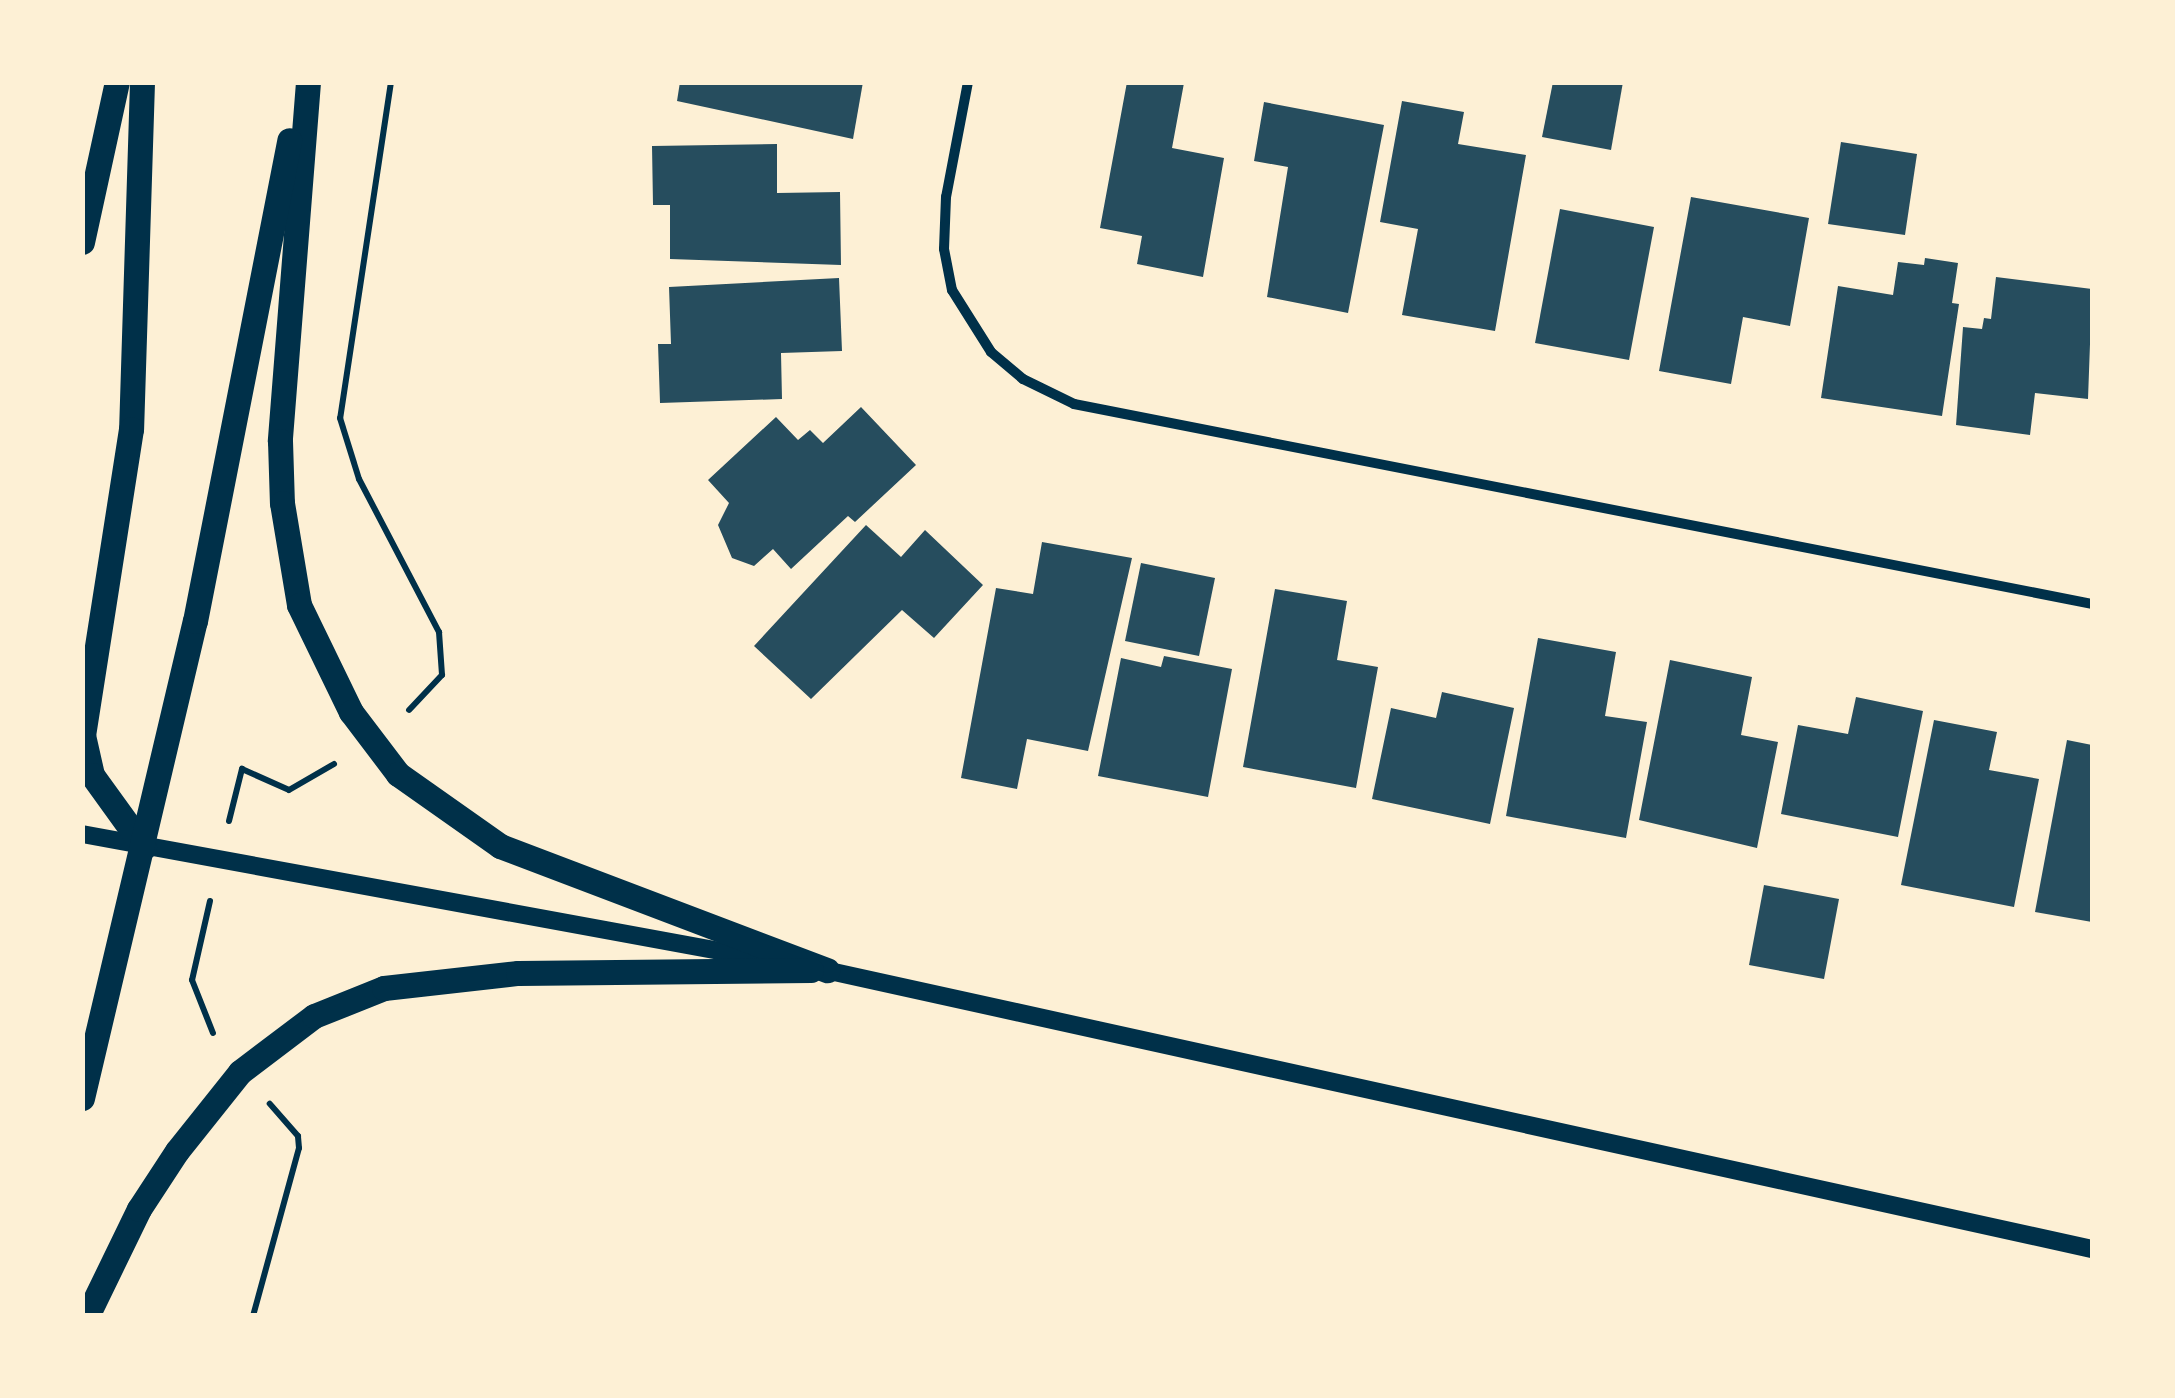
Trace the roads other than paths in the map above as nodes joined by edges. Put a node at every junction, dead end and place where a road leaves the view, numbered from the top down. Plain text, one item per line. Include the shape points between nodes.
1 (118, 82) edge
2 (142, 82) edge
3 (304, 82) edge
4 (968, 82) edge
5 (82, 242) edge
6 (2092, 604) edge
7 (82, 834) edge
8 (144, 847) junction
9 (827, 970) junction
10 (82, 1098) edge
11 (2092, 1248) edge
12 (88, 1316) edge

1 - 5 main road
2 - 8 main road via 132,429 83,736 92,775
3 - 8 main road
3 - 9 main road via 280,440 282,503 300,605 351,712 398,774 500,846
4 - 6 street via 944,250 952,290 972,325 1024,380 1074,404
7 - 8 street
8 - 9 street
8 - 10 main road
9 - 11 street
9 - 12 main road via 518,973 384,988 314,1016 240,1072 177,1151 140,1208

